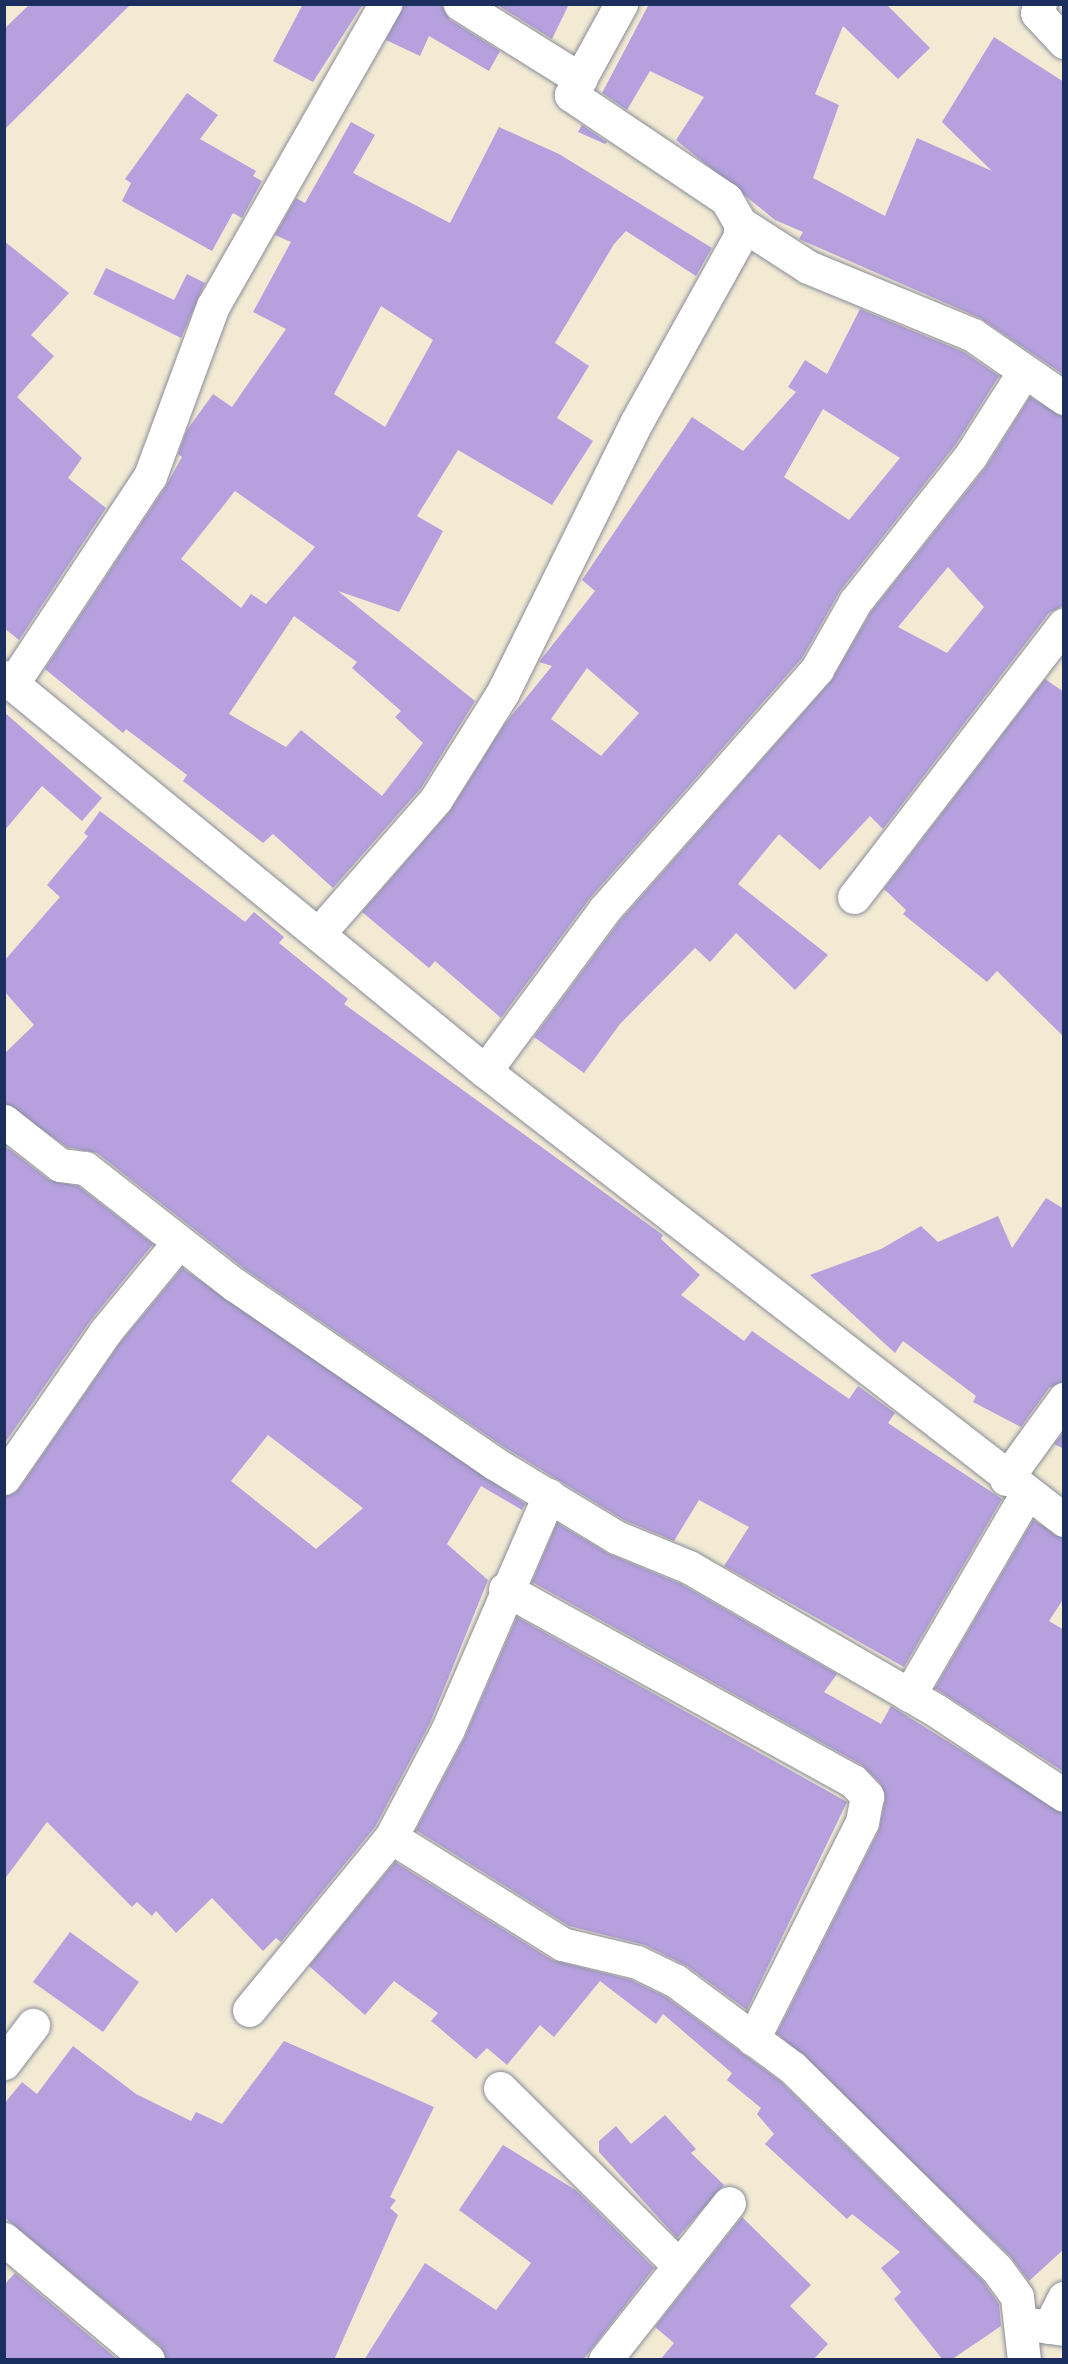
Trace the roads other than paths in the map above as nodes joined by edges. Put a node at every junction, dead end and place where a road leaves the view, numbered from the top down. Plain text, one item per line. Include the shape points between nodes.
1 (385, 4) edge
2 (460, 4) edge
3 (621, 4) edge
4 (1040, 4) edge
5 (1064, 42) edge
6 (580, 79) junction
7 (740, 223) junction
8 (1023, 373) junction
9 (1064, 398) edge
10 (1064, 624) edge
11 (9, 680) edge
12 (854, 897) dead end
13 (318, 934) junction
14 (485, 1071) junction
15 (4, 1121) edge
16 (178, 1243) junction
17 (1064, 1399) edge
18 (4, 1478) edge
19 (1016, 1487) junction
20 (549, 1495) junction
21 (1064, 1520) edge
22 (505, 1589) junction
23 (909, 1695) junction
24 (1064, 1796) edge
25 (391, 1837) junction
26 (249, 2010) dead end
27 (33, 2025) dead end
28 (753, 2039) junction
29 (4, 2063) edge
30 (500, 2088) dead end
31 (729, 2203) dead end
32 (4, 2239) edge
33 (677, 2264) junction
34 (1064, 2298) edge
35 (1045, 2326) edge
36 (148, 2360) edge
37 (605, 2360) edge
38 (1024, 2360) edge

1 - 11 street via 213,306 150,476
2 - 6 street
3 - 6 street
4 - 5 street via 1037,14
6 - 7 street via 571,95 702,179 726,199
7 - 8 street via 808,267 974,334
7 - 13 street via 740,236 636,423 503,692 436,799
8 - 9 street
8 - 14 street via 971,455 855,602 817,669 604,910
10 - 12 street
11 - 13 street
13 - 14 street
14 - 19 street
15 - 16 street via 60,1165 85,1168
16 - 18 street via 105,1332
16 - 20 street via 494,1463
17 - 19 street
19 - 21 street
19 - 23 street
20 - 22 street
20 - 23 street via 616,1537 689,1567
22 - 25 street via 447,1731
22 - 28 street via 853,1781 867,1796 862,1822
23 - 24 street
25 - 26 street
25 - 28 street via 562,1944 637,1962 676,1981
27 - 29 street
28 - 35 street via 792,2067 997,2269
30 - 33 street
31 - 33 street
32 - 36 street
33 - 37 street
34 - 35 street
35 - 38 street

